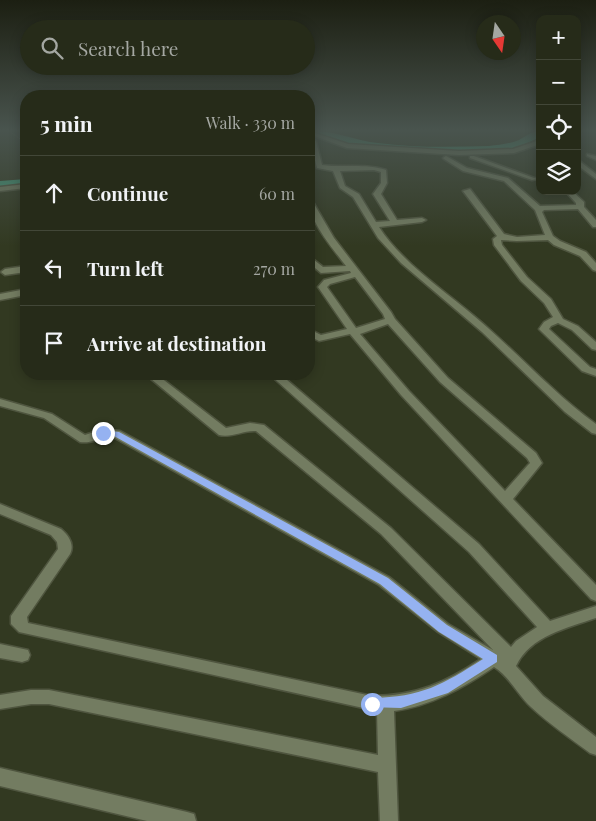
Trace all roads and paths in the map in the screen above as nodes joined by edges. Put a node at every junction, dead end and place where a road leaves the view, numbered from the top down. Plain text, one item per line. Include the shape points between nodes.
1 (336, 169) edge
2 (378, 169) edge
3 (464, 169) edge
4 (510, 169) edge
5 (581, 173) edge
6 (586, 173) dead end
7 (536, 178) edge
8 (536, 178) edge
9 (512, 184) junction
10 (20, 187) edge
11 (0, 189) edge
12 (467, 191) dead end
13 (572, 195) edge
14 (580, 208) junction
15 (540, 210) junction
16 (315, 213) edge
17 (422, 220) dead end
18 (395, 223) junction
19 (596, 224) edge
20 (374, 225) junction
21 (501, 236) junction
22 (550, 236) junction
23 (315, 265) edge
24 (596, 268) edge
25 (20, 270) edge
26 (354, 271) junction
27 (5, 272) dead end
28 (20, 293) edge
29 (0, 297) edge
30 (390, 320) junction
31 (558, 320) junction
32 (354, 333) junction
33 (315, 336) edge
34 (596, 347) edge
35 (596, 372) edge
36 (158, 380) edge
37 (281, 380) edge
38 (0, 402) edge
39 (596, 430) edge
40 (506, 499) junction
41 (0, 509) edge
42 (596, 595) edge
43 (596, 612) edge
44 (548, 629) junction
45 (0, 651) edge
46 (22, 655) dead end
47 (493, 659) junction
48 (509, 662) junction
49 (0, 702) edge
50 (385, 704) junction
51 (596, 747) edge
52 (387, 766) junction
53 (0, 777) edge
54 (187, 821) edge
55 (389, 821) edge

1 - 20 street via 342,187 356,196
2 - 18 street via 384,171 384,183 377,194
3 - 9 street via 503,178
4 - 7 street
5 - 6 street
8 - 9 street
9 - 15 street
10 - 11 street
12 - 21 street
13 - 14 street via 580,202
14 - 15 street via 569,206
14 - 19 street
15 - 22 street
16 - 26 street
17 - 18 street
18 - 20 street
20 - 39 street via 404,261 486,330 569,410
21 - 22 street via 517,239
21 - 31 street via 497,239 498,245 524,280 548,301
22 - 24 street via 557,243 583,254
23 - 26 street via 320,270
25 - 27 street
26 - 30 street
26 - 32 street via 322,287
28 - 29 street
30 - 32 street
30 - 40 street via 444,380 532,456 536,463 533,468
31 - 34 street via 575,328
31 - 35 street via 547,324 544,329 586,369
32 - 33 street via 319,338
32 - 40 street via 405,393
36 - 48 street via 224,432 246,426 260,428 386,531
37 - 44 street via 474,548
38 - 47 street via 48,416 84,439 103,433 116,434 384,581 443,628
40 - 42 street
41 - 50 street via 56,532 66,544 19,616 19,624 24,628 372,704
43 - 44 street
44 - 48 street via 520,646
45 - 46 street
47 - 48 street
47 - 50 street via 448,688 401,703
48 - 51 street via 516,680 550,714
49 - 52 street via 49,698
50 - 52 street
52 - 55 street
53 - 54 street

